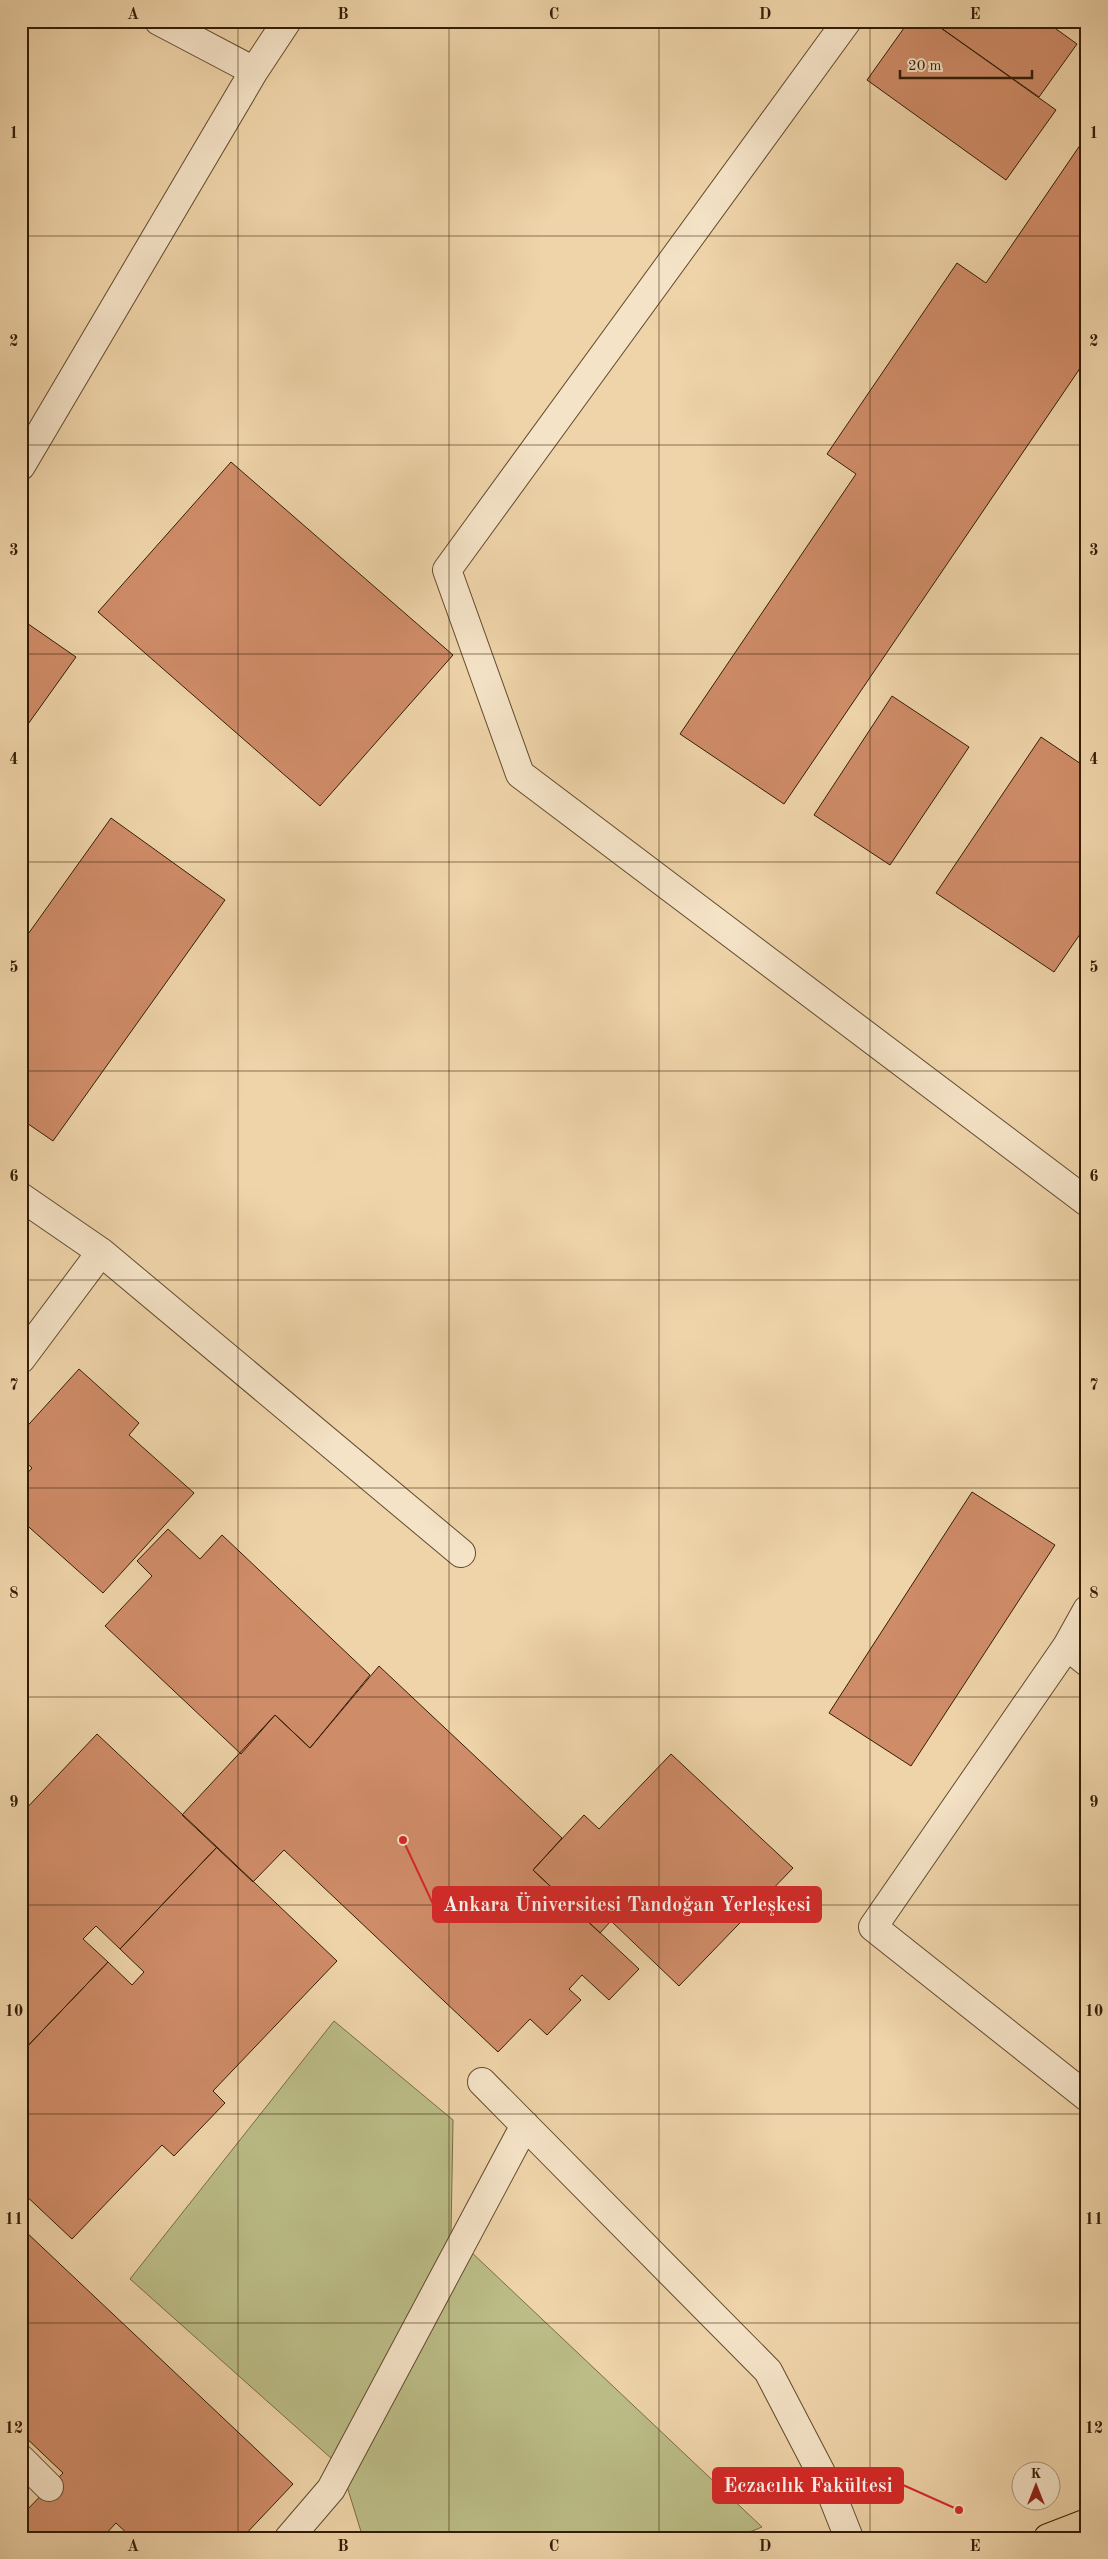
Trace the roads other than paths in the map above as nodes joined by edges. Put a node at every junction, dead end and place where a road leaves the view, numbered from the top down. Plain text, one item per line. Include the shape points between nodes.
1 (159, 21) edge
2 (287, 21) edge
3 (847, 21) edge
4 (254, 71) junction
5 (21, 466) edge
6 (21, 1197) edge
7 (1087, 1202) edge
8 (101, 1252) junction
9 (21, 1359) edge
10 (461, 1553) dead end
11 (1087, 1610) edge
12 (1077, 1654) edge
13 (482, 2082) dead end
14 (1087, 2097) edge
15 (525, 2126) junction
16 (21, 2459) edge
17 (49, 2487) dead end
18 (1086, 2521) edge
19 (289, 2538) edge
20 (849, 2538) edge
21 (1048, 2538) edge

1 - 4 lane
2 - 4 lane
3 - 7 lane via 447,570 520,774
4 - 5 lane
6 - 8 lane
8 - 9 lane
8 - 10 lane
11 - 12 lane
12 - 14 lane via 873,1927
13 - 15 lane
15 - 19 lane via 331,2489
15 - 20 lane via 768,2371 830,2490
16 - 17 lane
18 - 21 main road

